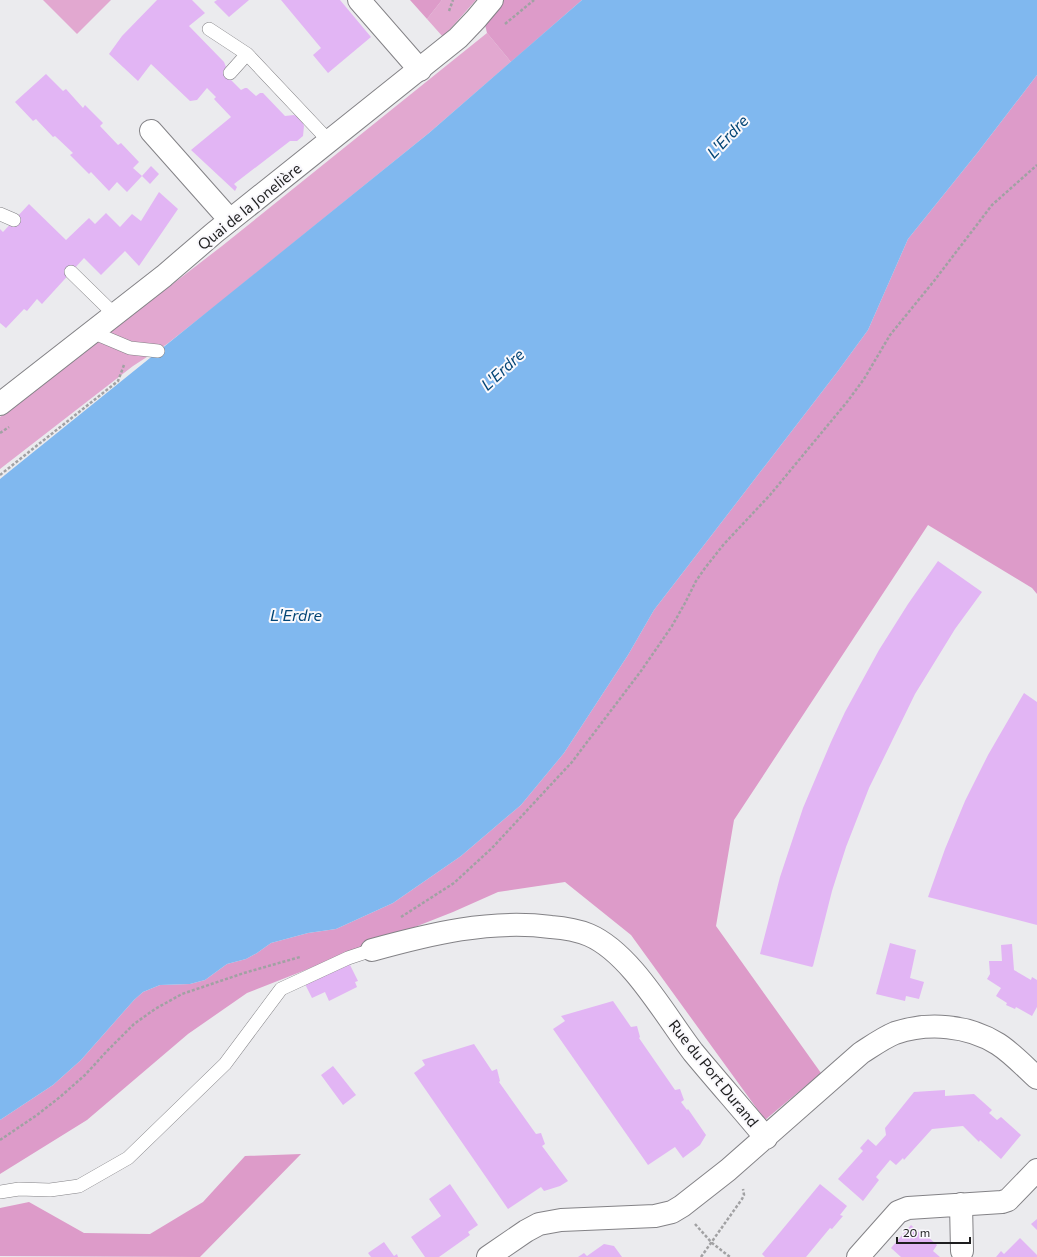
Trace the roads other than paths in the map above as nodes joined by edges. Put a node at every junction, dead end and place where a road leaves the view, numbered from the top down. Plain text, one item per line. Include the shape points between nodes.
1 (359, 0) edge
2 (492, 0) edge
3 (208, 29) dead end
4 (247, 54) junction
5 (420, 70) junction
6 (230, 73) dead end
7 (151, 131) dead end
8 (329, 141) junction
9 (0, 214) edge
10 (14, 220) dead end
11 (230, 220) junction
12 (71, 272) dead end
13 (115, 315) junction
14 (92, 332) junction
15 (158, 351) dead end
16 (0, 404) edge
17 (372, 950) joint
18 (1037, 1078) edge
19 (766, 1138) junction
20 (1037, 1170) edge
21 (0, 1192) edge
22 (961, 1204) junction
23 (962, 1251) dead end
24 (488, 1257) edge
25 (858, 1257) edge

1 - 5 street
2 - 5 street, Quai de la Jonelière via 458,38
3 - 4 lane
4 - 6 lane
4 - 8 lane
5 - 8 street, Quai de la Jonelière
7 - 11 street
8 - 11 street, Quai de la Jonelière
9 - 10 lane
11 - 13 street, Quai de la Jonelière
12 - 13 lane
13 - 14 street, Quai de la Jonelière
14 - 15 lane via 130,348
14 - 16 street, Quai de la Jonelière
17 - 19 street, Rue du Port Durand via 429,934 478,927 531,924 568,929 590,936 619,956 635,974 693,1051
17 - 21 lane via 348,958 281,989 225,1064 128,1158 79,1186 50,1190 19,1188
18 - 19 street, Rue du Port Durand via 998,1044 978,1034 944,1027 910,1029 877,1042 861,1053
19 - 24 street via 679,1208 665,1214 560,1220 539,1224
20 - 22 street via 1008,1200
22 - 23 street
22 - 25 street via 908,1208 898,1212

